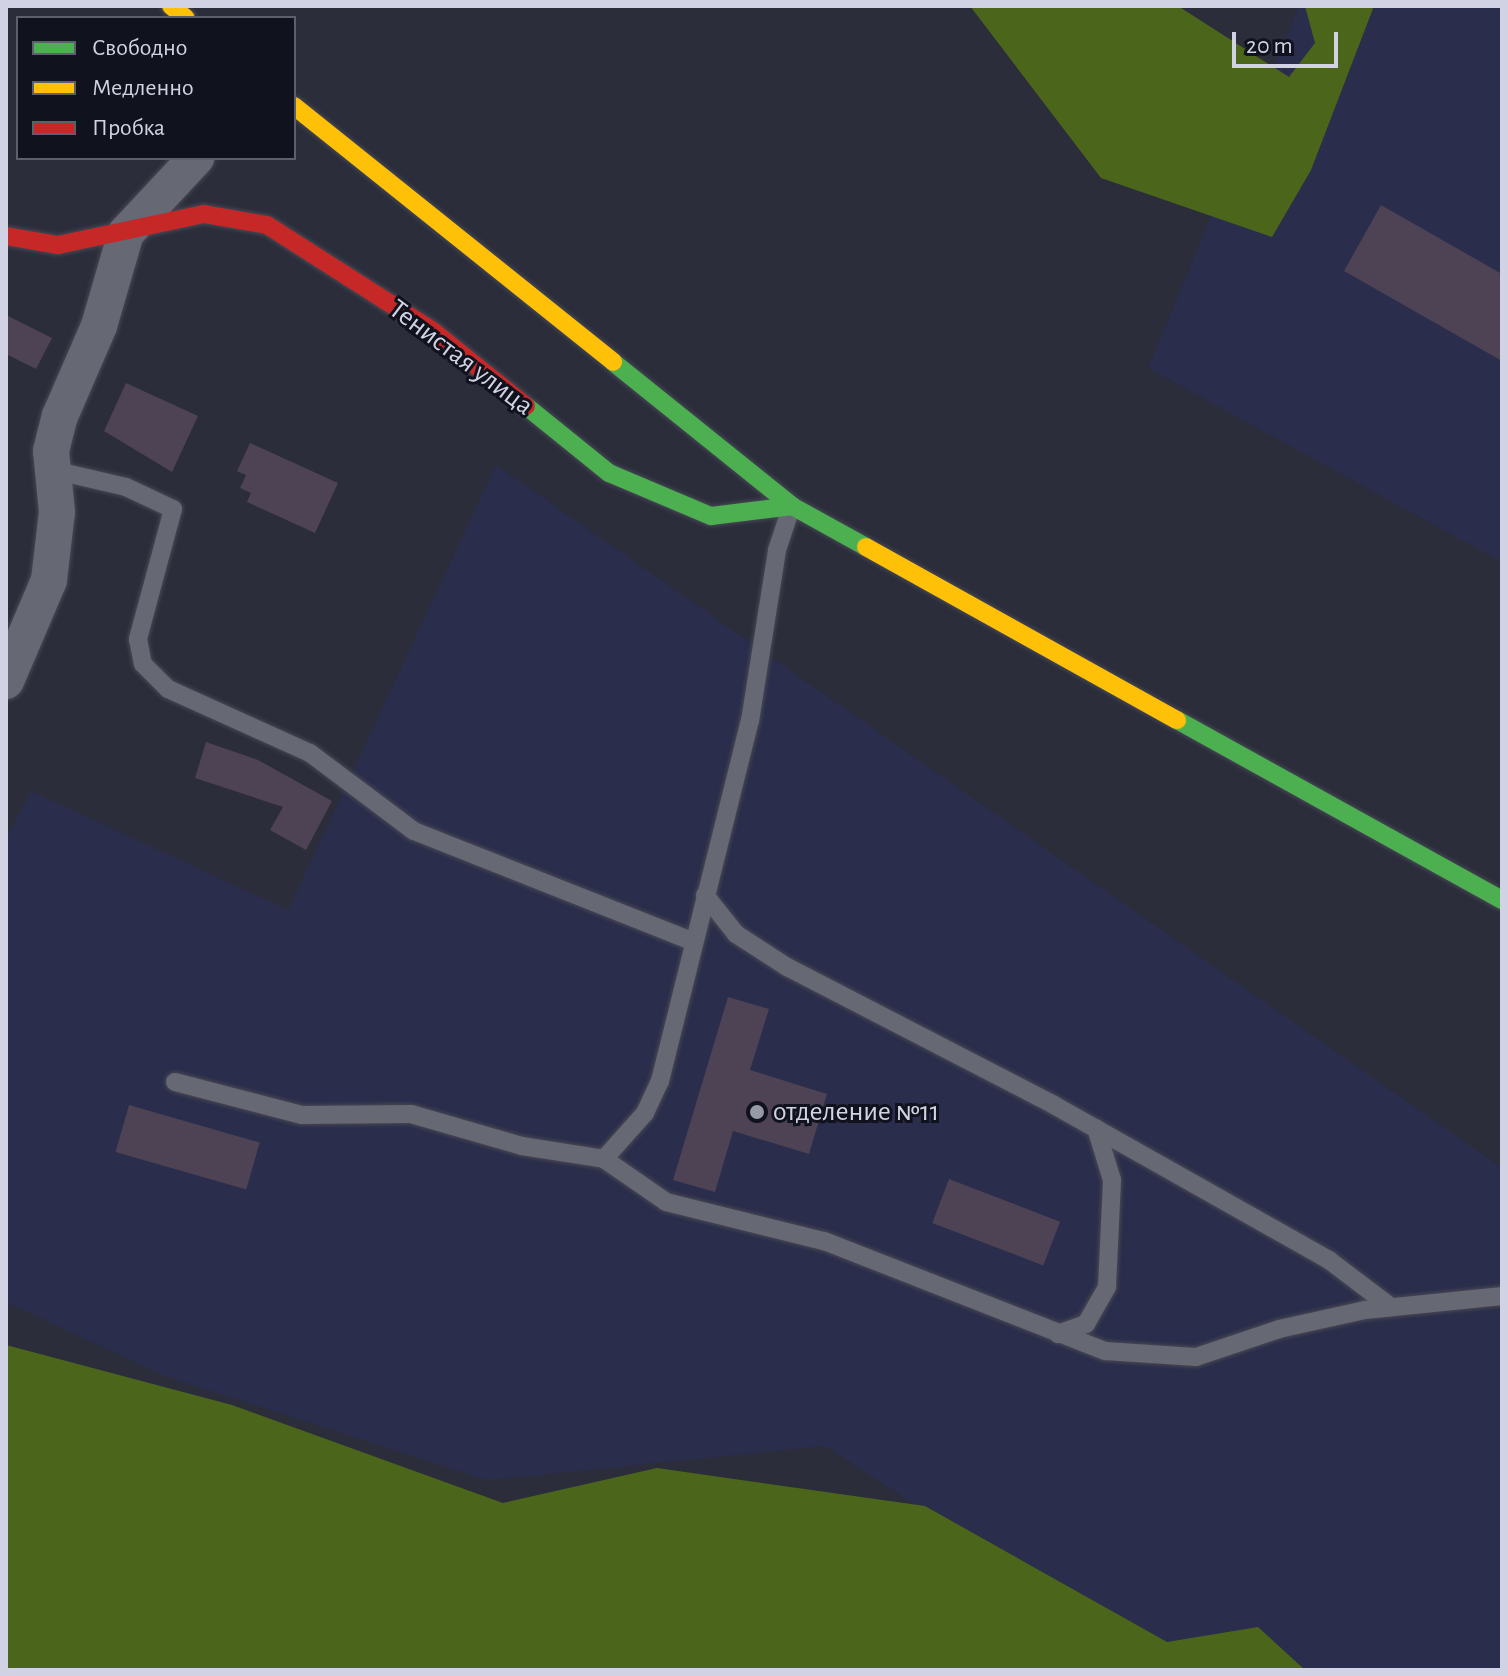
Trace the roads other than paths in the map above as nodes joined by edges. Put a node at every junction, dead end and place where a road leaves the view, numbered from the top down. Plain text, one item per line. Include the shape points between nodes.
1 (296, 108) edge
2 (194, 160) edge
3 (126, 233) junction
4 (6, 236) edge
5 (53, 470) junction
6 (792, 506) junction
7 (6, 681) edge
8 (705, 895) junction
9 (1502, 900) edge
10 (692, 941) junction
11 (175, 1082) dead end
12 (1096, 1128) junction
13 (604, 1159) junction
14 (1502, 1296) edge
15 (1391, 1307) junction
16 (1058, 1334) junction

1 - 6 street
2 - 3 street
3 - 4 street, Тенистая улица via 58,245
3 - 5 street via 99,326 60,416
3 - 6 street, Тенистая улица via 204,214 267,225 434,332 609,473 711,516
5 - 7 street via 57,512 49,580
5 - 10 lane via 126,487 173,509 138,639 143,664 168,689 310,753 414,831
6 - 8 lane via 777,550 750,721
6 - 9 street
8 - 10 lane
8 - 12 lane via 736,934 787,967
10 - 13 lane via 660,1081 645,1113
11 - 13 lane via 302,1115 411,1114 522,1146
12 - 15 lane via 1329,1260
12 - 16 lane via 1112,1180 1107,1287 1086,1324
13 - 16 lane via 666,1202 824,1241
14 - 15 lane
15 - 16 lane via 1279,1329 1196,1357 1105,1351

